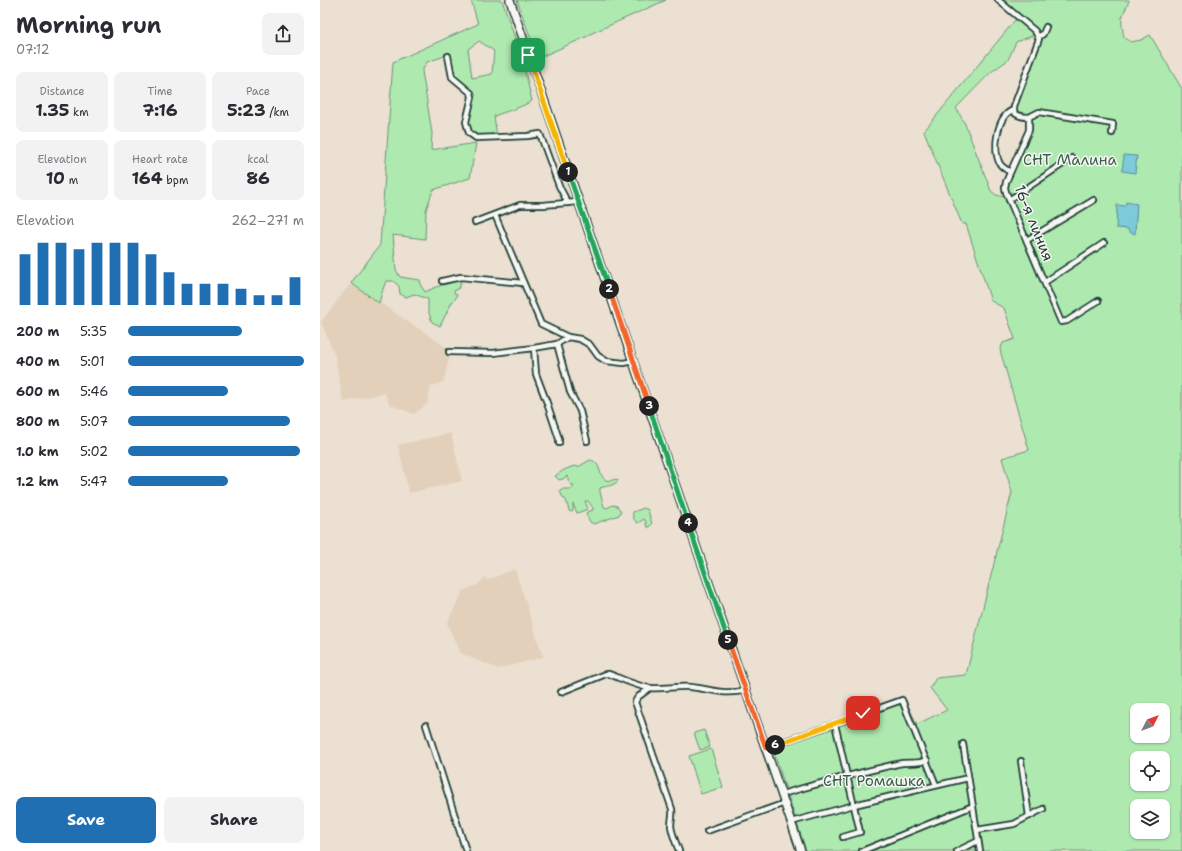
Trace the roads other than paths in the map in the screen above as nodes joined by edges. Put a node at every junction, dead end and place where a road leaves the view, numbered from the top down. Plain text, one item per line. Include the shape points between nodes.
1 (510, 0) edge
2 (998, 0) edge
3 (1046, 27) dead end
4 (1038, 37) junction
5 (448, 56) dead end
6 (1014, 110) junction
7 (1029, 117) junction
8 (1112, 133) dead end
9 (1072, 158) dead end
10 (1010, 172) junction
11 (1009, 200) junction
12 (1094, 200) dead end
13 (568, 202) junction
14 (578, 202) junction
15 (495, 215) junction
16 (475, 222) dead end
17 (1027, 240) junction
18 (1104, 243) dead end
19 (442, 281) dead end
20 (1044, 282) junction
21 (523, 283) junction
22 (1098, 301) dead end
23 (568, 337) junction
24 (557, 344) junction
25 (534, 348) junction
26 (449, 352) dead end
27 (633, 361) junction
28 (587, 441) dead end
29 (559, 443) dead end
30 (650, 688) junction
31 (746, 690) junction
32 (561, 692) dead end
33 (835, 724) junction
34 (426, 725) dead end
35 (963, 744) dead end
36 (766, 748) junction
37 (927, 760) junction
38 (1021, 762) dead end
39 (847, 776) junction
40 (968, 778) junction
41 (936, 785) junction
42 (782, 794) junction
43 (785, 803) junction
44 (854, 805) junction
45 (973, 806) junction
46 (1043, 809) dead end
47 (1029, 816) junction
48 (792, 822) junction
49 (976, 830) junction
50 (707, 831) dead end
51 (843, 837) dead end
52 (978, 841) junction
53 (466, 851) edge
54 (679, 851) edge
55 (801, 851) edge
56 (862, 851) edge
57 (957, 851) edge
58 (980, 851) edge

1 - 14 main road
2 - 4 street via 1035,31
3 - 4 street via 1043,34
4 - 6 street via 1037,47
5 - 13 street via 452,77 471,93 466,122 469,133 476,138 540,134 559,186
6 - 7 street via 1015,114
6 - 10 street via 1008,112 996,138 1000,165
7 - 8 street via 1039,112 1114,124
7 - 10 street, 16-я линия via 1029,130
9 - 11 street
10 - 11 street, 16-я линия via 1005,188
11 - 17 street, 16-я линия
12 - 17 street
13 - 14 street
13 - 15 street via 520,205
14 - 27 main road
15 - 16 street
15 - 21 street
17 - 20 street, 16-я линия
18 - 20 street
19 - 21 street via 461,277
20 - 22 street, 16-я линия via 1061,322 1067,321
21 - 23 street via 541,324
23 - 24 street
23 - 27 street via 580,339 590,345 598,356 606,361
24 - 25 street
24 - 28 street via 570,392 580,411
25 - 26 street via 493,353
25 - 29 street via 536,374
27 - 31 main road
30 - 31 street via 692,688 724,693
30 - 32 street via 606,674
30 - 54 street via 635,702 672,809 672,831
31 - 36 main road
33 - 36 street
33 - 37 street via 902,700
33 - 39 street
34 - 53 street
35 - 40 street
36 - 42 main road
37 - 39 street via 921,763 901,763
37 - 41 street
38 - 47 street
39 - 42 street
39 - 44 street
40 - 41 street
40 - 45 street
41 - 44 street
42 - 43 main road
43 - 48 main road
43 - 50 street
44 - 48 street
44 - 51 street via 860,832
45 - 49 street
45 - 56 street
46 - 47 street
47 - 49 street via 1014,824
48 - 55 main road
49 - 52 street
52 - 57 street
52 - 58 street

